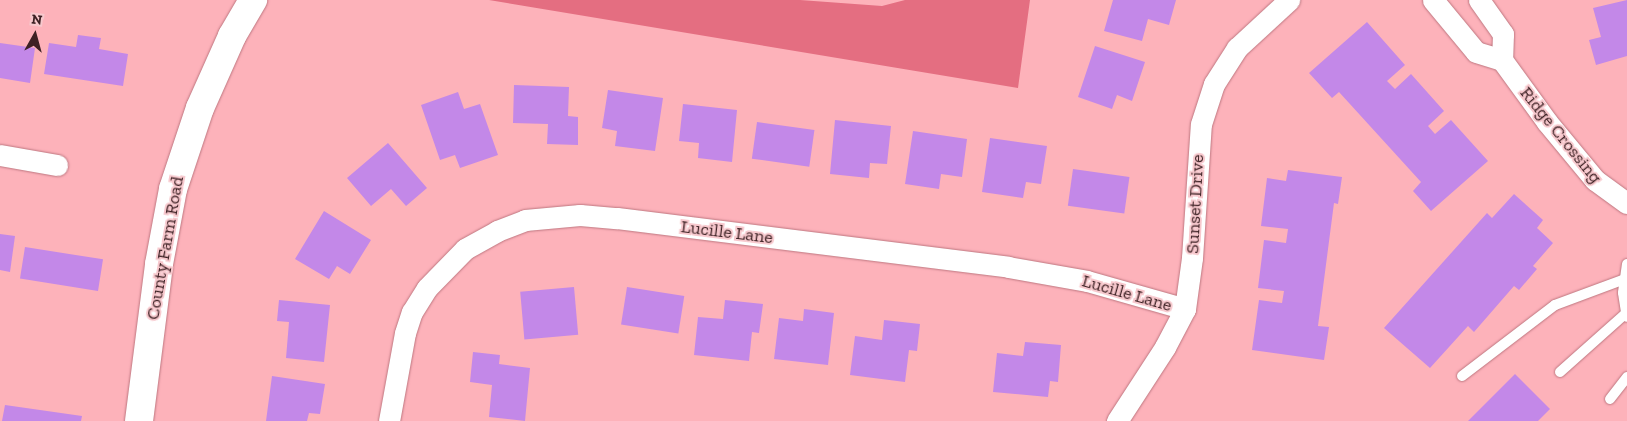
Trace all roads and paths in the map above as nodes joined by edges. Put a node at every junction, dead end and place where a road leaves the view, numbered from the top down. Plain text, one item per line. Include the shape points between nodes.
1 (253, 0) edge
2 (1289, 0) edge
3 (1433, 0) edge
4 (1479, 0) edge
5 (1502, 60) junction
6 (0, 155) edge
7 (57, 165) dead end
8 (1627, 203) edge
9 (1627, 264) edge
10 (1625, 279) junction
11 (1185, 309) junction
12 (1626, 316) edge
13 (1560, 372) dead end
14 (1462, 376) dead end
15 (1627, 377) edge
16 (1610, 399) dead end
17 (139, 421) edge
18 (389, 421) edge
19 (1117, 421) edge

1 - 17 main road, County Farm Road via 232,36 203,100 173,189 159,264
2 - 11 street, Sunset Drive via 1237,48 1220,72 1206,104 1198,148 1192,258
3 - 5 street via 1476,52
4 - 5 street via 1503,34
5 - 8 street, Ridge Crossing via 1579,162 1595,180
6 - 7 street
9 - 10 lane
10 - 12 lane
10 - 14 lane via 1555,305
11 - 18 street, Lucille Lane via 1087,281 1008,267 617,218 580,216 525,220 465,249 427,288 412,312 405,333
11 - 19 street, Sunset Drive via 1165,347
12 - 13 lane
15 - 16 lane

